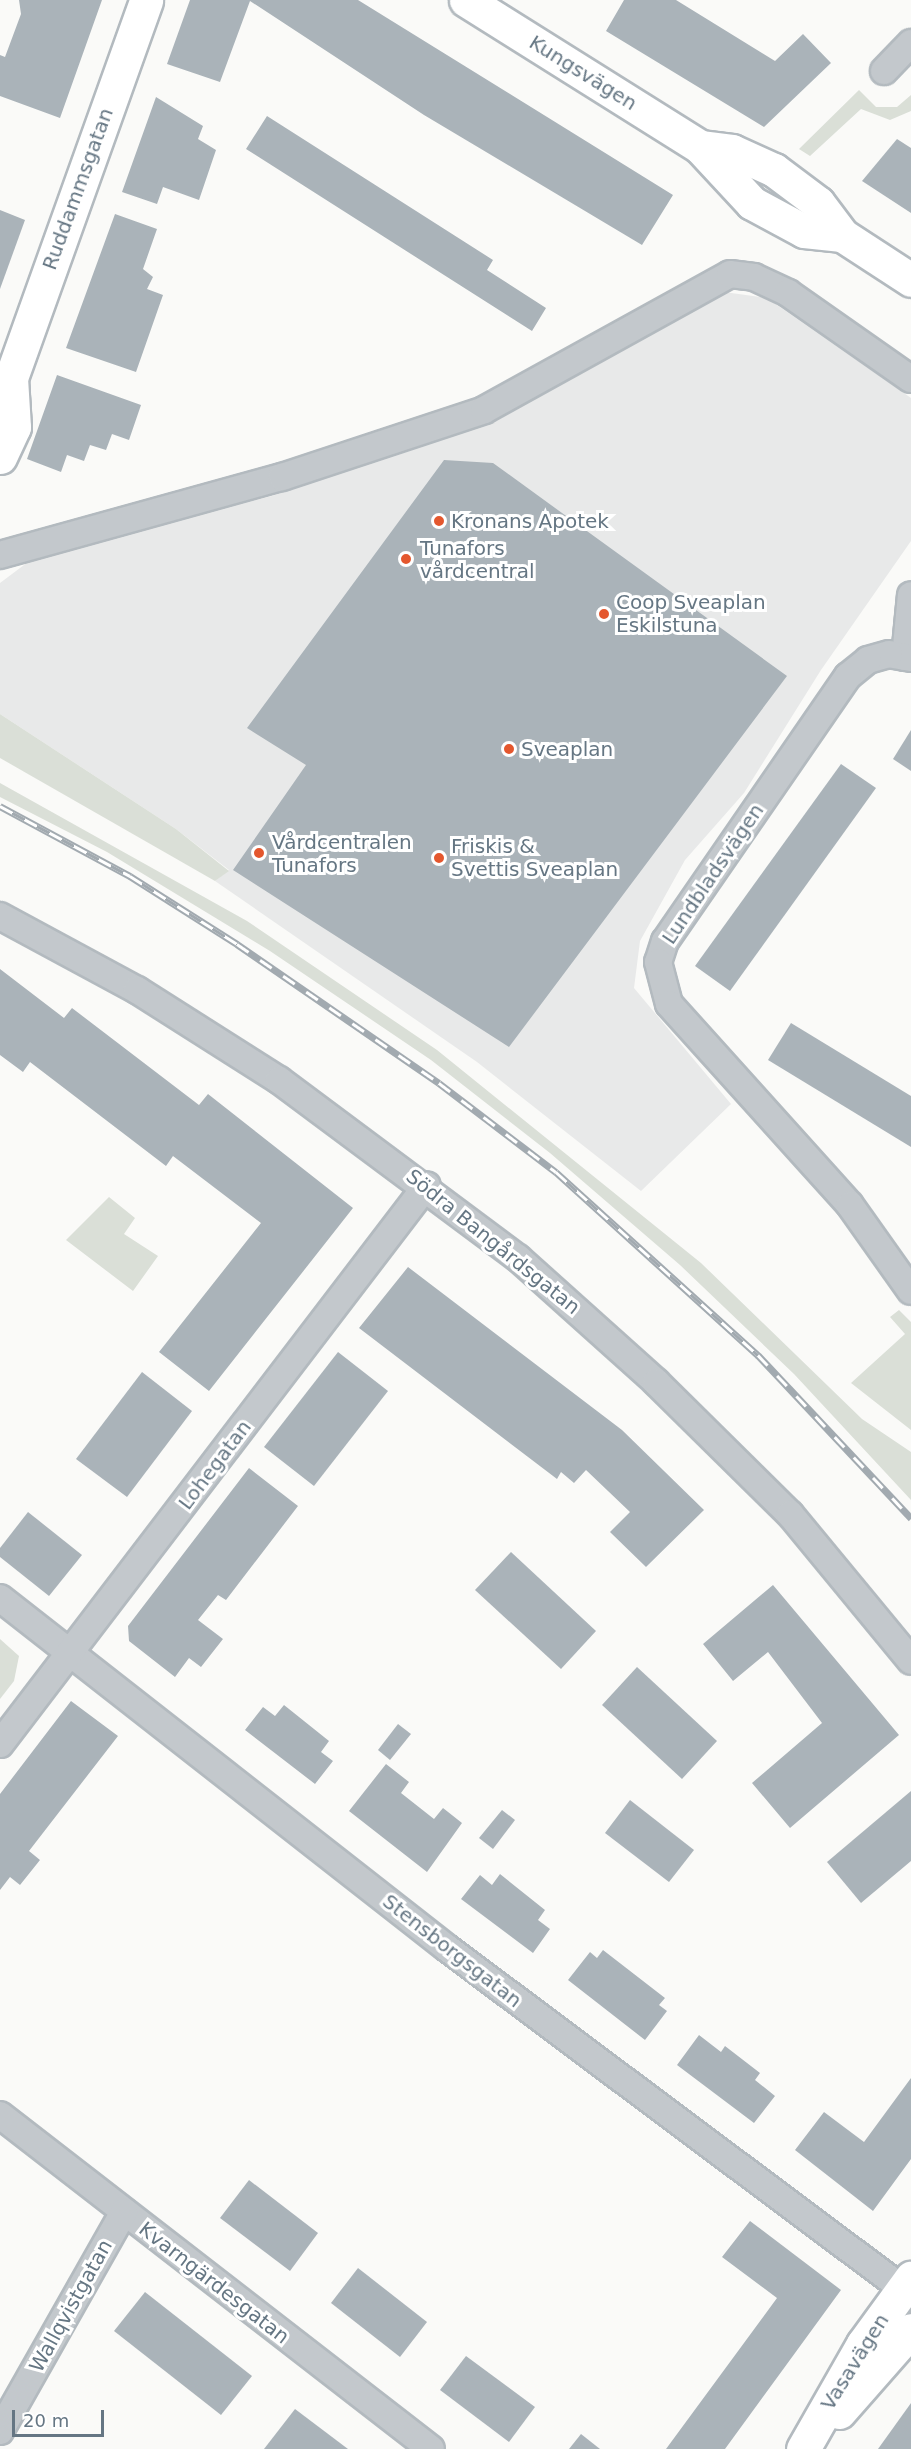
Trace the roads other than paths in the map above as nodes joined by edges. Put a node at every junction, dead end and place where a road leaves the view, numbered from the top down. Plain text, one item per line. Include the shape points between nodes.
1 (146, 0) edge
2 (466, 0) edge
3 (911, 43) edge
4 (884, 71) dead end
5 (911, 280) edge
6 (911, 379) edge
7 (6, 386) edge
8 (0, 457) edge
9 (0, 555) edge
10 (911, 595) edge
11 (908, 657) edge
12 (0, 916) edge
13 (427, 1185) junction
14 (911, 1291) edge
15 (0, 1598) edge
16 (72, 1654) junction
17 (911, 1661) edge
18 (0, 1744) edge
19 (0, 2115) edge
20 (124, 2212) junction
21 (908, 2287) edge
22 (911, 2330) edge
23 (0, 2431) edge
24 (431, 2449) edge
25 (804, 2449) edge

1 - 7 street, Ruddammsgatan
2 - 5 street, Kungsvägen via 700,147 732,151 774,170 818,203 842,235
3 - 4 street
6 - 9 street via 788,293 754,277 730,274 484,410 282,477
7 - 8 street, Ruddammsgatan via 14,427
10 - 11 street
11 - 14 street, Lundbladsvägen via 889,654 868,660 848,676 665,941 658,962 669,1004 850,1205
12 - 13 street, Södra Bangårdsgatan via 203,1032
13 - 16 street, Lohegatan
13 - 17 street, Södra Bangårdsgatan via 656,1382 790,1514
15 - 16 street, Stensborgsgatan
16 - 18 street, Lohegatan
16 - 21 street, Stensborgsgatan via 447,1948
19 - 20 street, Kvarngärdesgatan
20 - 23 street, Wallqvistgatan
20 - 24 street, Kvarngärdesgatan
21 - 25 street, Vasavägen via 863,2344
22 - 25 street, Vasavägen

